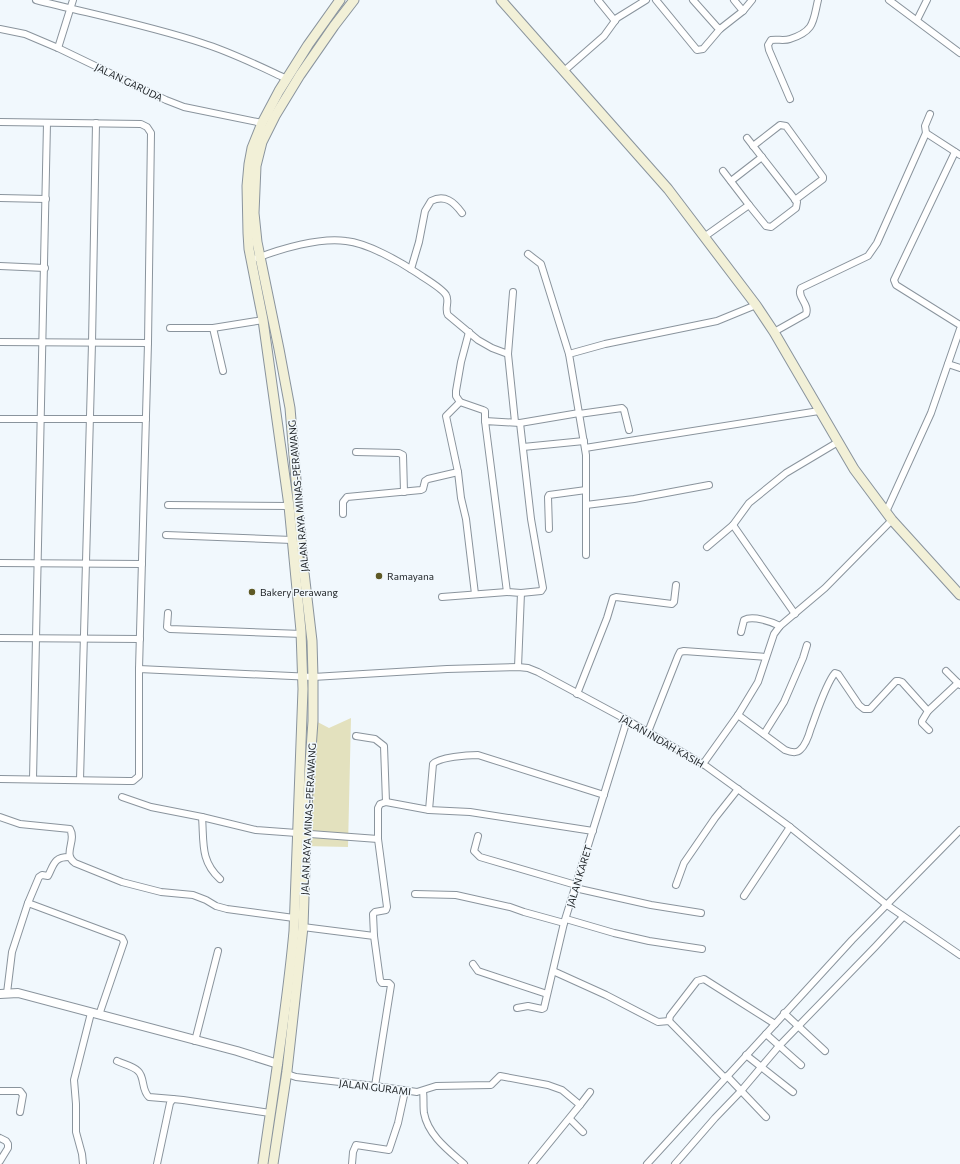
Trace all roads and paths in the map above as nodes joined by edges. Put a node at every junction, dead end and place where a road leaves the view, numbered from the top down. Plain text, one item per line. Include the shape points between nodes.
1 (36, 0) edge
2 (73, 0) edge
3 (340, 0) edge
4 (354, 0) edge
5 (502, 0) edge
6 (598, 0) edge
7 (645, 0) edge
8 (656, 0) edge
9 (693, 0) edge
10 (734, 0) edge
11 (752, 0) edge
12 (818, 0) edge
13 (889, 0) edge
14 (927, 0) edge
15 (71, 8) junction
16 (743, 11) junction
17 (917, 20) junction
18 (615, 22) junction
19 (0, 28) edge
20 (720, 29) junction
21 (58, 48) junction
22 (960, 53) edge
23 (564, 71) junction
24 (287, 79) junction
25 (790, 99) dead end
26 (930, 114) dead end
27 (0, 122) edge
28 (47, 123) junction
29 (96, 123) junction
30 (262, 123) junction
31 (926, 133) junction
32 (747, 138) dead end
33 (753, 146) junction
34 (957, 153) edge
35 (762, 157) junction
36 (723, 171) dead end
37 (731, 181) junction
38 (0, 198) edge
39 (46, 199) junction
40 (795, 200) junction
41 (748, 205) junction
42 (462, 213) dead end
43 (704, 237) junction
44 (528, 254) dead end
45 (255, 259) junction
46 (0, 266) edge
47 (45, 268) junction
48 (411, 269) junction
49 (513, 292) dead end
50 (756, 305) junction
51 (263, 320) junction
52 (960, 325) edge
53 (170, 328) dead end
54 (213, 328) junction
55 (960, 329) edge
56 (469, 332) junction
57 (774, 332) junction
58 (0, 342) edge
59 (43, 343) junction
60 (92, 343) junction
61 (148, 343) junction
62 (508, 354) junction
63 (569, 354) junction
64 (948, 364) junction
65 (960, 368) edge
66 (223, 371) dead end
67 (460, 402) junction
68 (819, 411) junction
69 (579, 414) junction
70 (0, 418) edge
71 (41, 418) junction
72 (90, 419) junction
73 (146, 419) junction
74 (485, 421) junction
75 (518, 422) junction
76 (629, 430) dead end
77 (584, 441) junction
78 (838, 442) junction
79 (523, 447) junction
80 (585, 448) junction
81 (356, 452) dead end
82 (458, 472) junction
83 (709, 485) dead end
84 (586, 490) junction
85 (404, 492) junction
86 (586, 505) junction
87 (168, 506) dead end
88 (289, 506) junction
89 (886, 512) junction
90 (343, 514) dead end
91 (892, 520) junction
92 (733, 525) junction
93 (549, 529) dead end
94 (166, 535) dead end
95 (292, 540) junction
96 (707, 547) dead end
97 (586, 555) dead end
98 (0, 563) edge
99 (38, 563) junction
100 (87, 564) junction
101 (142, 564) junction
102 (676, 585) dead end
103 (507, 592) junction
104 (521, 593) junction
105 (475, 594) junction
106 (960, 595) edge
107 (442, 597) dead end
108 (168, 613) dead end
109 (795, 614) junction
110 (780, 626) junction
111 (741, 632) dead end
112 (302, 634) junction
113 (0, 638) edge
114 (84, 638) junction
115 (36, 639) junction
116 (140, 639) junction
117 (807, 645) dead end
118 (766, 657) junction
119 (518, 667) junction
120 (139, 669) junction
121 (946, 671) dead end
122 (303, 677) junction
123 (313, 678) junction
124 (959, 684) edge
125 (577, 694) junction
126 (928, 711) junction
127 (738, 715) junction
128 (627, 720) junction
129 (929, 730) dead end
130 (648, 732) junction
131 (764, 734) junction
132 (356, 736) dead end
133 (703, 764) junction
134 (0, 779) edge
135 (33, 779) junction
136 (80, 780) junction
137 (738, 789) junction
138 (604, 795) junction
139 (122, 797) dead end
140 (386, 802) junction
141 (429, 810) junction
142 (0, 817) edge
143 (202, 817) junction
144 (790, 826) junction
145 (960, 830) edge
146 (593, 831) junction
147 (302, 834) junction
148 (478, 836) dead end
149 (378, 839) junction
150 (69, 857) junction
151 (220, 878) dead end
152 (676, 885) dead end
153 (576, 886) junction
154 (415, 894) dead end
155 (744, 896) dead end
156 (28, 903) junction
157 (887, 905) junction
158 (701, 913) dead end
159 (903, 917) junction
160 (294, 918) junction
161 (565, 921) junction
162 (303, 927) junction
163 (374, 936) junction
164 (702, 949) dead end
165 (218, 951) dead end
166 (960, 954) edge
167 (473, 964) dead end
168 (553, 971) junction
169 (3, 994) edge
170 (547, 994) junction
171 (517, 1008) dead end
172 (784, 1013) junction
173 (95, 1014) junction
174 (669, 1022) junction
175 (775, 1024) junction
176 (799, 1026) junction
177 (766, 1034) junction
178 (194, 1041) junction
179 (779, 1046) junction
180 (825, 1051) dead end
181 (746, 1055) junction
182 (117, 1061) dead end
183 (278, 1064) junction
184 (801, 1065) dead end
185 (761, 1067) junction
186 (287, 1071) junction
187 (726, 1077) junction
188 (375, 1086) junction
189 (405, 1090) junction
190 (0, 1091) edge
191 (423, 1091) junction
192 (741, 1091) junction
193 (590, 1092) dead end
194 (793, 1092) dead end
195 (173, 1100) junction
196 (580, 1105) junction
197 (20, 1112) dead end
198 (270, 1114) junction
199 (766, 1117) dead end
200 (570, 1119) junction
201 (583, 1132) dead end
202 (0, 1138) edge
203 (0, 1161) edge
204 (84, 1164) edge
205 (158, 1164) edge
206 (263, 1164) edge
207 (272, 1164) edge
208 (352, 1164) edge
209 (464, 1164) edge
210 (532, 1164) edge
211 (647, 1164) edge
212 (675, 1164) edge

1 - 15 street
2 - 15 street
3 - 24 main road, JALAN RAYA MINAS-PERAWANG
4 - 45 main road, JALAN RAYA MINAS-PERAWANG via 300,74 262,142 256,166 254,192 257,242
5 - 23 main road
6 - 18 street
7 - 18 street via 623,13
8 - 20 street via 697,50 703,49
9 - 20 street
10 - 16 street
11 - 16 street
12 - 25 street via 816,15 810,28 789,39 771,40 768,45
13 - 17 street
14 - 17 street
15 - 21 street
15 - 24 street via 145,25 203,43
16 - 20 street
17 - 22 street
18 - 23 street via 604,36
19 - 21 street, JALAN GARUDA via 25,34
21 - 30 street, JALAN GARUDA via 184,107
23 - 43 main road via 668,189
24 - 30 main road, JALAN RAYA MINAS-PERAWANG
26 - 31 street via 924,126
27 - 28 street
28 - 29 street
28 - 39 street
29 - 60 street
29 - 61 street via 141,124 151,133
30 - 45 main road, JALAN RAYA MINAS-PERAWANG via 252,148 248,171 248,234
31 - 34 street
31 - 57 street via 877,243 868,256 801,288 800,294 808,311
32 - 33 street
33 - 35 street
33 - 40 street via 780,125 786,126 823,177
34 - 52 street via 894,280 896,286
35 - 37 street
35 - 40 street
36 - 37 street
37 - 41 street
38 - 39 street
39 - 47 street
40 - 41 street via 796,208 771,227 766,226
41 - 43 street
42 - 48 street via 453,202 445,198 431,201 425,211
43 - 50 main road
44 - 63 street via 541,264
45 - 48 street via 294,246 345,240 375,250
45 - 51 main road, JALAN RAYA MINAS-PERAWANG
45 - 123 main road, JALAN RAYA MINAS-PERAWANG via 279,349 290,408 312,641
46 - 47 street
47 - 59 street
48 - 56 street via 445,292 448,300 446,313
49 - 62 street
50 - 57 main road
50 - 63 street via 718,321
51 - 54 street
51 - 88 main road, JALAN RAYA MINAS-PERAWANG
53 - 54 street
54 - 66 street
55 - 64 street
56 - 62 street via 492,348
56 - 67 street via 456,391
57 - 68 main road
58 - 59 street
59 - 60 street
59 - 71 street
60 - 61 street
60 - 72 street
61 - 73 street
62 - 75 street
63 - 69 street
64 - 65 street
64 - 89 street via 931,413
67 - 74 street via 483,410
67 - 82 street via 446,416
68 - 78 main road
68 - 80 street
69 - 75 street
69 - 76 street via 622,408
69 - 77 street
70 - 71 street
71 - 72 street
71 - 99 street
72 - 73 street
72 - 100 street
73 - 101 street
74 - 75 street
74 - 103 street
75 - 79 street
77 - 79 street
77 - 80 street
78 - 89 main road via 854,469
78 - 92 street via 786,473 749,503
79 - 104 street via 531,519 543,588 541,591
80 - 84 street
81 - 85 street via 403,455
82 - 85 street via 428,479 422,489
82 - 105 street
83 - 86 street
84 - 86 street
84 - 93 street via 549,495
85 - 90 street via 347,497 343,502
86 - 97 street
87 - 88 street
88 - 95 main road, JALAN RAYA MINAS-PERAWANG
89 - 91 main road
91 - 106 main road
91 - 109 street via 825,588
92 - 96 street
92 - 109 street
94 - 95 street
95 - 112 main road, JALAN RAYA MINAS-PERAWANG
98 - 99 street
99 - 100 street
99 - 115 street
100 - 101 street
100 - 114 street
101 - 116 street
102 - 125 street via 672,604 613,598
103 - 104 street
103 - 105 street
104 - 119 street
105 - 107 street
108 - 112 street via 167,627 170,630
109 - 110 street
110 - 111 street via 770,621 747,618
110 - 118 street via 774,634
112 - 122 main road, JALAN RAYA MINAS-PERAWANG
113 - 115 street
114 - 115 street
114 - 116 street
114 - 136 street
115 - 135 street
116 - 120 street
117 - 131 street via 784,702
118 - 127 street via 758,682
118 - 130 street via 680,652
119 - 123 street, JALAN INDAH KASIH
119 - 125 street, JALAN INDAH KASIH via 538,672
120 - 122 street, JALAN INDAH KASIH
120 - 136 street via 138,777 133,781
121 - 124 street
122 - 123 street, JALAN INDAH KASIH
122 - 147 main road, JALAN RAYA MINAS-PERAWANG
123 - 147 main road, JALAN RAYA MINAS-PERAWANG via 313,721
124 - 126 street
125 - 128 street, JALAN INDAH KASIH
126 - 129 street via 922,722
126 - 131 street via 902,682 898,681 870,709 864,709 835,673 801,750 785,750
127 - 131 street
127 - 133 street
128 - 130 street, JALAN INDAH KASIH
128 - 138 street, JALAN KARET
130 - 133 street, JALAN INDAH KASIH
132 - 140 street via 375,739 384,746
133 - 137 street, JALAN INDAH KASIH
134 - 135 street
135 - 136 street
137 - 144 street, JALAN INDAH KASIH
137 - 152 street via 684,863
138 - 141 street via 478,755 471,755 434,762
138 - 146 street, JALAN KARET
139 - 143 street via 151,807
140 - 141 street
140 - 149 street via 378,808
141 - 146 street via 470,812
142 - 150 street via 20,824 70,829 73,836
143 - 147 street via 256,830
143 - 151 street via 206,861
144 - 155 street
144 - 157 street, JALAN INDAH KASIH
145 - 157 street
146 - 153 street, JALAN KARET
147 - 149 street
147 - 160 main road, JALAN RAYA MINAS-PERAWANG
147 - 162 main road, JALAN RAYA MINAS-PERAWANG
148 - 153 street via 474,851 480,858
149 - 163 street via 387,907 386,910 373,914
150 - 156 street via 57,858 48,876 39,876
150 - 160 street via 75,863 122,882 161,892 193,895 227,909
153 - 158 street via 651,905
153 - 161 street, JALAN KARET
154 - 161 street via 456,895
156 - 169 street via 12,952
156 - 173 street via 124,940
157 - 159 street, JALAN INDAH KASIH
157 - 172 street
159 - 166 street, JALAN INDAH KASIH
159 - 176 street
160 - 183 main road, JALAN RAYA MINAS-PERAWANG
161 - 164 street via 649,941
161 - 168 street, JALAN KARET
162 - 163 street
162 - 186 main road, JALAN RAYA MINAS-PERAWANG
163 - 188 street via 380,980 391,985
165 - 178 street
167 - 170 street via 478,971
168 - 170 street, JALAN KARET
168 - 174 street via 658,1022
169 - 173 street via 18,993
170 - 171 street, JALAN KARET via 543,1009 528,1006
172 - 175 street
172 - 176 street
173 - 178 street
173 - 204 street via 74,1080 76,1132
174 - 175 street via 670,1016 701,979
174 - 187 street
175 - 177 street
176 - 179 street
176 - 180 street
177 - 179 street
177 - 181 street
178 - 183 street
179 - 184 street
179 - 185 street
181 - 185 street
181 - 187 street
182 - 195 street via 140,1073 149,1097
183 - 186 street, JALAN GURAMI
183 - 198 main road, JALAN RAYA MINAS-PERAWANG
185 - 192 street
185 - 194 street
186 - 188 street, JALAN GURAMI via 290,1075 308,1079
186 - 207 main road, JALAN RAYA MINAS-PERAWANG
187 - 192 street
187 - 211 street
188 - 189 street, JALAN GURAMI
189 - 191 street, JALAN GURAMI
189 - 208 street via 389,1150 356,1145
190 - 197 street via 20,1091 23,1095
191 - 196 street, JALAN GURAMI via 436,1086 491,1085 500,1076 562,1090
191 - 209 street via 424,1113 430,1129
192 - 199 street
192 - 212 street
193 - 196 street
195 - 198 street
195 - 205 street via 170,1103
196 - 200 street
198 - 206 main road, JALAN RAYA MINAS-PERAWANG
200 - 201 street
200 - 210 street
202 - 203 street via 8,1145

